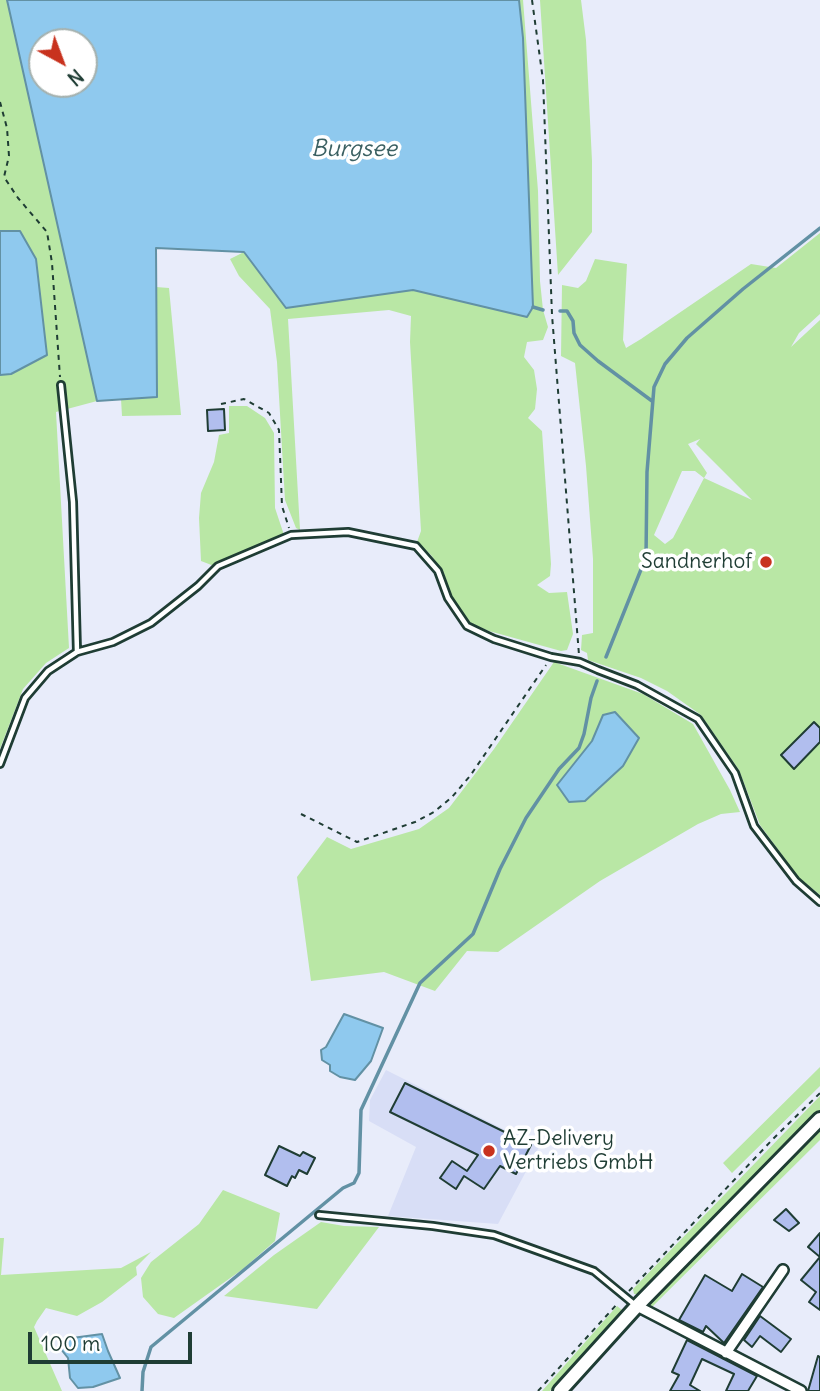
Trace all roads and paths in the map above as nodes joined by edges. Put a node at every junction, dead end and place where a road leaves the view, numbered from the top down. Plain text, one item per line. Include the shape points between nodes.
1 (532, 0) edge
2 (0, 102) edge
3 (61, 385) joint
4 (221, 404) dead end
5 (291, 536) junction
6 (76, 652) junction
7 (551, 657) junction
8 (580, 662) junction
9 (0, 764) edge
10 (300, 814) dead end
11 (820, 902) edge
12 (820, 1093) edge
13 (820, 1119) edge
14 (318, 1215) dead end
15 (783, 1270) dead end
16 (628, 1292) dead end
17 (619, 1302) dead end
18 (637, 1306) junction
19 (726, 1353) junction
20 (538, 1391) edge
21 (560, 1391) edge
22 (801, 1391) edge

1 - 8 path via 543,80 552,315
2 - 3 path via 9,147 4,177 47,232
3 - 6 lane via 73,502
4 - 5 path via 244,399 269,413 279,429 282,506
5 - 6 lane via 218,566 151,623 113,642
5 - 7 lane via 348,532 416,546 439,572 448,598 467,626
6 - 9 lane via 47,671 25,698
7 - 8 lane
7 - 10 path via 470,776 434,812 357,842
8 - 11 lane via 637,685 698,719 735,773 754,826 796,881
12 - 16 path
13 - 18 main road
14 - 18 lane via 494,1235 594,1271
15 - 19 street
17 - 20 path
18 - 19 street
18 - 21 main road
19 - 22 street

